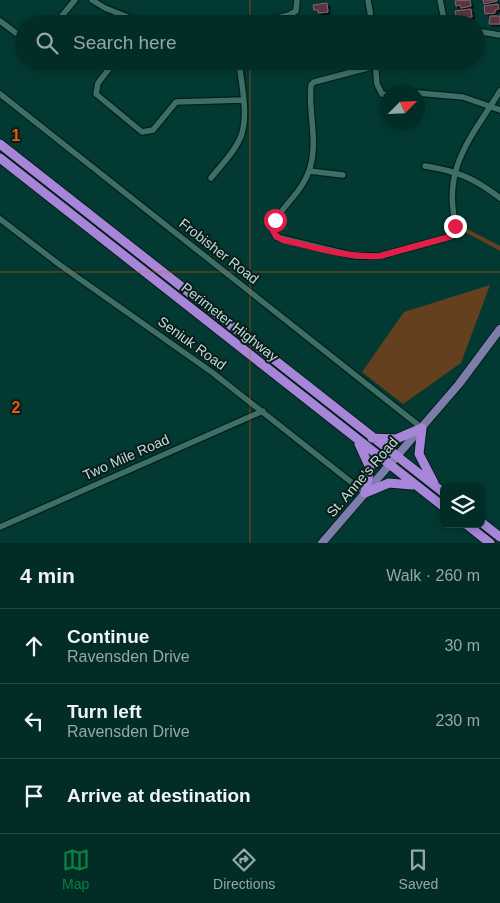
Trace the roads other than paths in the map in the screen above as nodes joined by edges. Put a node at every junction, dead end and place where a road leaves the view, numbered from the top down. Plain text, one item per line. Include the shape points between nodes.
1 (75, 0) edge
2 (92, 0) edge
3 (297, 0) edge
4 (368, 0) edge
5 (440, 0) edge
6 (62, 15) edge
7 (124, 15) edge
8 (290, 15) edge
9 (370, 15) edge
10 (443, 15) edge
11 (0, 21) edge
12 (15, 32) edge
13 (485, 33) edge
14 (500, 36) edge
15 (108, 70) edge
16 (240, 70) edge
17 (355, 70) edge
18 (376, 70) edge
19 (380, 90) edge
20 (500, 91) edge
21 (0, 94) edge
22 (425, 94) edge
23 (242, 100) junction
24 (490, 107) junction
25 (500, 110) edge
26 (0, 144) edge
27 (0, 158) edge
28 (425, 166) dead end
29 (309, 171) junction
30 (455, 171) junction
31 (343, 175) dead end
32 (211, 178) dead end
33 (500, 198) edge
34 (0, 219) edge
35 (500, 329) edge
36 (263, 411) junction
37 (422, 428) junction
38 (372, 438) junction
39 (356, 439) junction
40 (396, 457) junction
41 (389, 465) junction
42 (416, 486) junction
43 (440, 489) edge
44 (440, 490) edge
45 (365, 492) junction
46 (440, 504) edge
47 (485, 525) edge
48 (0, 527) edge
49 (471, 528) edge
50 (500, 537) edge
51 (322, 543) edge
52 (490, 543) edge

1 - 6 street
2 - 7 street
3 - 8 street via 296,11
4 - 9 street
5 - 10 street
11 - 12 street
13 - 14 street
15 - 23 street via 98,84 96,94 142,132 153,130 176,102
16 - 23 street
17 - 29 street via 311,85 314,133
18 - 19 street
20 - 24 street
21 - 37 street, Frobisher Road
22 - 24 street via 458,96
23 - 32 street via 241,135
24 - 25 street
24 - 30 street via 463,151
26 - 38 highway, Perimeter Highway
27 - 39 highway, Perimeter Highway
28 - 30 street
29 - 30 street via 272,226 276,237 355,256 380,256 453,236 456,229 450,193
29 - 31 street
30 - 33 street via 485,186
34 - 36 street, Seniuk Road
35 - 37 main road, St. Anne's Road
36 - 45 street, Seniuk Road
36 - 48 street, Two Mile Road
37 - 38 highway via 396,439
37 - 40 main road, St. Anne's Road
37 - 43 highway via 419,454
38 - 40 highway, Perimeter Highway
39 - 41 highway, Perimeter Highway
39 - 45 highway via 370,464 370,479
40 - 41 main road, St. Anne's Road
40 - 44 highway, Perimeter Highway
41 - 42 highway, Perimeter Highway
41 - 45 main road, St. Anne's Road
42 - 45 highway via 392,482
42 - 46 highway, Perimeter Highway
45 - 51 main road, St. Anne's Road
47 - 50 highway
49 - 52 highway

